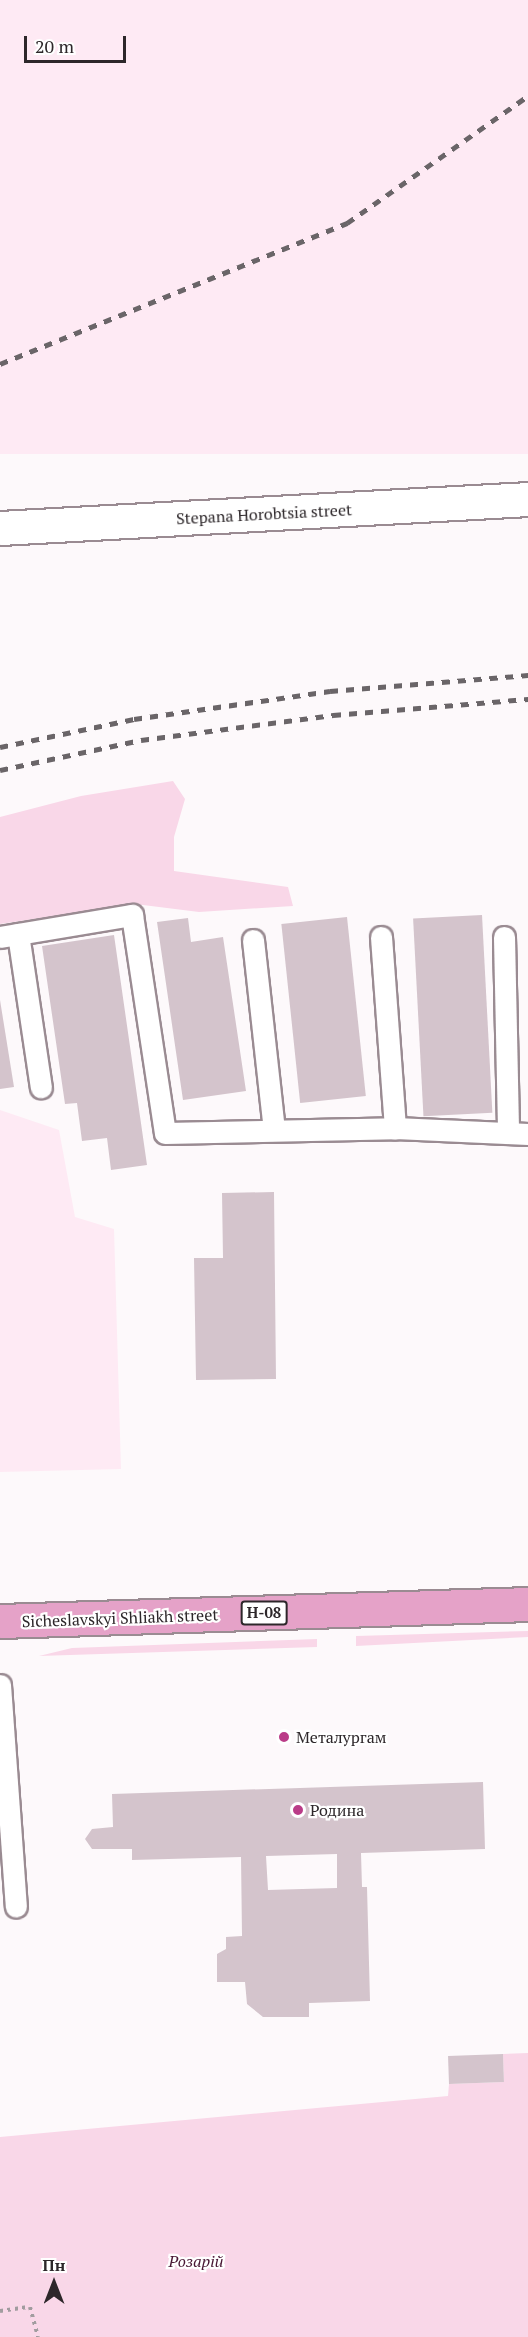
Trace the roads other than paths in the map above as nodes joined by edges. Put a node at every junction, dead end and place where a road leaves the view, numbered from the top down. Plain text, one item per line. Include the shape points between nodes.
1 (528, 500) edge
2 (0, 528) edge
3 (9, 936) edge
4 (381, 937) dead end
5 (504, 937) dead end
6 (253, 940) dead end
7 (40, 1087) dead end
8 (395, 1128) junction
9 (274, 1130) junction
10 (518, 1133) edge
11 (528, 1604) edge
12 (0, 1621) edge
13 (0, 1684) edge
14 (16, 1906) dead end

1 - 2 street, Stepana Horobtsia street
3 - 7 lane
3 - 9 lane via 132,915 165,1133
4 - 8 lane
5 - 10 lane
6 - 9 lane
8 - 9 lane
8 - 10 lane
11 - 12 main road, Sicheslavskyi Shliakh street / Н-08
13 - 14 lane

